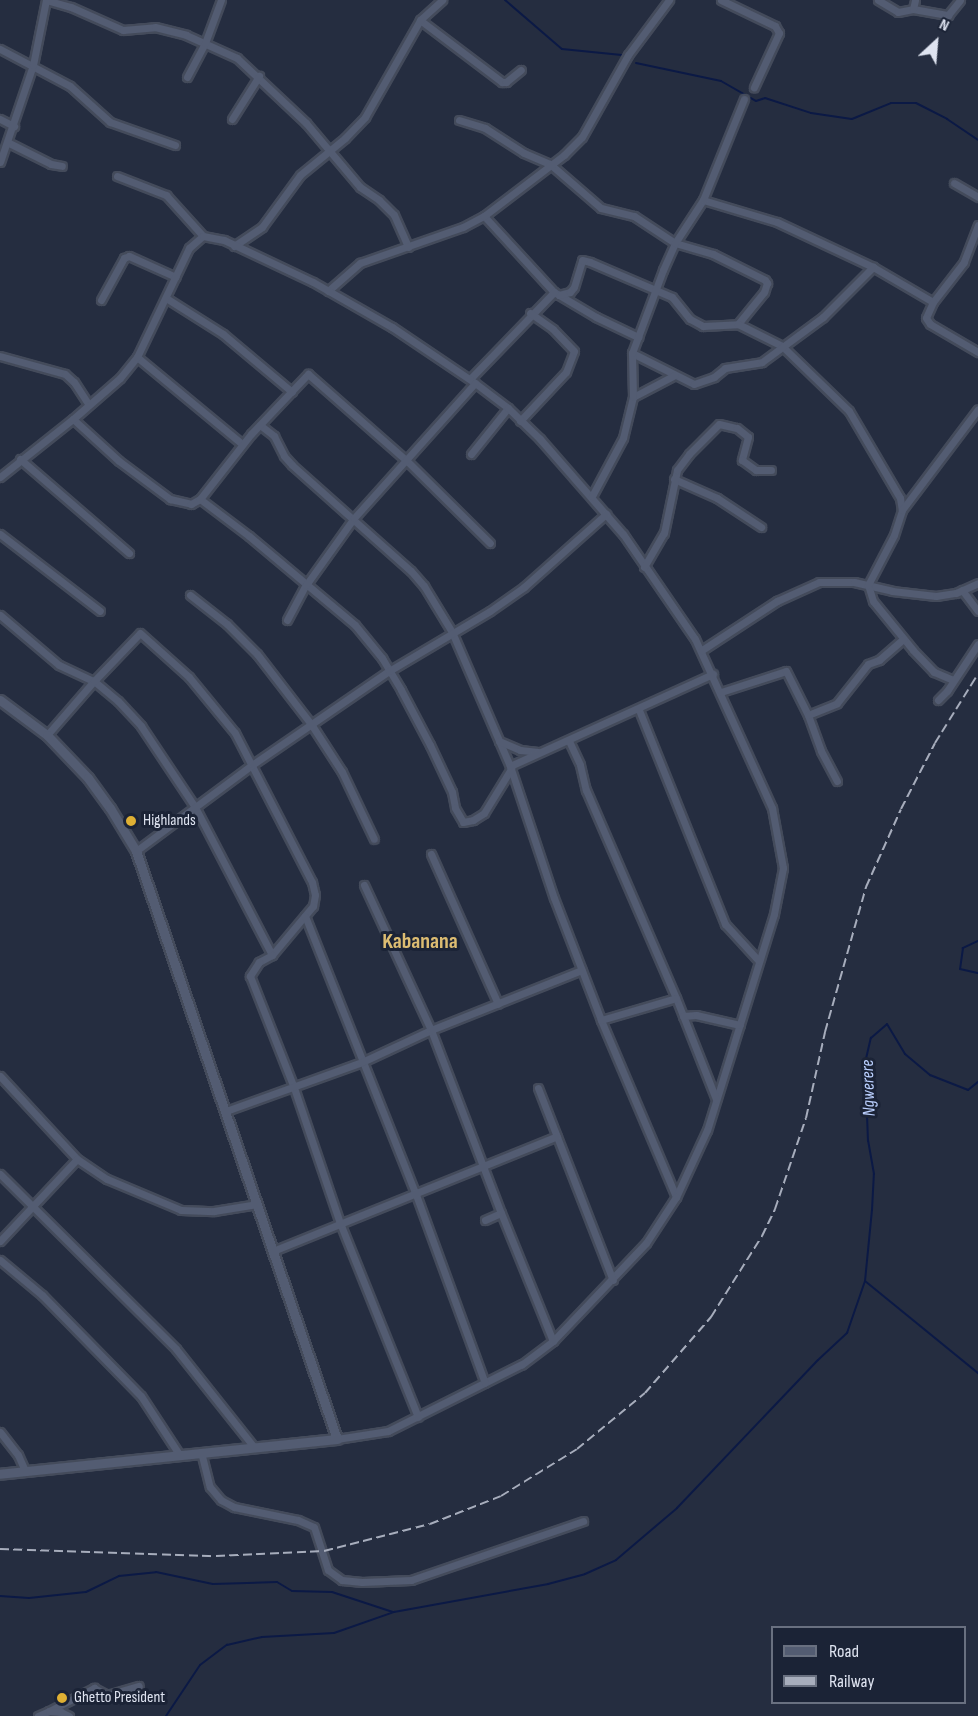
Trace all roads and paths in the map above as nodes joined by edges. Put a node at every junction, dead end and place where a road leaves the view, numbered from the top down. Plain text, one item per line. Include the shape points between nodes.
1 (46, 0) edge
2 (221, 0) edge
3 (442, 0) edge
4 (669, 0) edge
5 (721, 0) edge
6 (878, 0) edge
7 (915, 0) edge
8 (960, 0) edge
9 (913, 9) junction
10 (420, 20) junction
11 (205, 43) junction
12 (0, 50) edge
13 (33, 65) junction
14 (521, 70) dead end
15 (260, 76) junction
16 (187, 77) dead end
17 (754, 87) dead end
18 (744, 99) dead end
19 (0, 119) edge
20 (232, 119) dead end
21 (459, 120) dead end
22 (14, 126) junction
23 (7, 142) junction
24 (175, 145) dead end
25 (328, 150) junction
26 (2, 151) edge
27 (0, 162) edge
28 (550, 164) junction
29 (62, 166) dead end
30 (117, 176) dead end
31 (954, 183) dead end
32 (978, 197) edge
33 (703, 200) junction
34 (484, 216) junction
35 (978, 225) edge
36 (203, 236) junction
37 (675, 243) junction
38 (234, 246) junction
39 (408, 247) junction
40 (873, 267) junction
41 (176, 277) junction
42 (655, 290) junction
43 (328, 291) junction
44 (557, 293) junction
45 (166, 298) junction
46 (101, 300) dead end
47 (933, 302) junction
48 (530, 313) junction
49 (738, 324) junction
50 (638, 337) junction
51 (782, 346) junction
52 (978, 352) edge
53 (632, 353) junction
54 (0, 356) edge
55 (137, 357) junction
56 (675, 375) junction
57 (472, 381) junction
58 (292, 392) junction
59 (633, 397) junction
60 (89, 405) junction
61 (508, 408) junction
62 (978, 409) edge
63 (73, 419) junction
64 (520, 421) junction
65 (260, 425) junction
66 (242, 444) junction
67 (471, 454) dead end
68 (20, 459) junction
69 (406, 460) junction
70 (771, 470) dead end
71 (0, 477) edge
72 (674, 479) junction
73 (592, 496) junction
74 (200, 499) junction
75 (902, 510) junction
76 (606, 514) junction
77 (354, 518) junction
78 (761, 527) dead end
79 (0, 534) edge
80 (490, 543) dead end
81 (129, 553) dead end
82 (644, 567) junction
83 (978, 583) edge
84 (306, 585) junction
85 (868, 585) junction
86 (962, 590) junction
87 (190, 595) dead end
88 (99, 611) dead end
89 (978, 611) edge
90 (0, 615) edge
91 (287, 620) dead end
92 (452, 632) junction
93 (903, 639) junction
94 (978, 644) edge
95 (702, 650) junction
96 (389, 671) junction
97 (713, 674) junction
98 (953, 680) junction
99 (94, 681) junction
100 (721, 692) junction
101 (0, 700) edge
102 (938, 700) dead end
103 (639, 710) junction
104 (808, 715) junction
105 (311, 724) junction
106 (47, 735) junction
107 (499, 741) junction
108 (569, 741) junction
109 (538, 752) junction
110 (252, 765) junction
111 (510, 767) junction
112 (837, 781) dead end
113 (195, 807) junction
114 (374, 839) dead end
115 (136, 851) junction
116 (431, 854) dead end
117 (364, 885) dead end
118 (304, 916) junction
119 (272, 955) junction
120 (758, 960) junction
121 (582, 970) junction
122 (676, 998) junction
123 (498, 1004) junction
124 (683, 1016) junction
125 (601, 1020) junction
126 (740, 1025) junction
127 (431, 1030) junction
128 (362, 1062) junction
129 (0, 1076) edge
130 (293, 1085) junction
131 (538, 1088) dead end
132 (716, 1099) junction
133 (226, 1111) junction
134 (557, 1136) junction
135 (77, 1159) junction
136 (483, 1165) junction
137 (0, 1174) edge
138 (416, 1192) junction
139 (676, 1197) junction
140 (257, 1204) junction
141 (33, 1207) junction
142 (501, 1213) junction
143 (484, 1220) dead end
144 (340, 1223) junction
145 (0, 1241) edge
146 (273, 1251) junction
147 (0, 1260) edge
148 (613, 1280) junction
149 (552, 1341) junction
150 (485, 1383) junction
151 (418, 1417) junction
152 (0, 1432) edge
153 (338, 1439) junction
154 (254, 1447) junction
155 (201, 1452) junction
156 (178, 1454) junction
157 (25, 1471) junction
158 (0, 1474) edge
159 (584, 1521) dead end
160 (139, 1686) dead end
161 (49, 1711) junction
162 (38, 1716) edge
163 (69, 1716) edge

1 - 11 street via 123,30 155,27
1 - 13 street
2 - 11 street
3 - 10 street
4 - 28 street via 628,55 582,137
5 - 17 street via 775,26 780,33
6 - 9 street via 898,12
7 - 9 street
8 - 9 street via 948,15
10 - 14 street via 502,82
10 - 25 street via 365,117
11 - 15 street via 237,58
11 - 16 street
12 - 13 street
13 - 22 street
13 - 24 street via 70,86 110,122
15 - 20 street
15 - 25 street
18 - 33 street
19 - 22 street
21 - 28 street via 485,128
22 - 23 street
23 - 26 street
23 - 29 street
25 - 38 street via 300,175 262,227
25 - 39 street via 360,187 394,215
26 - 27 street
28 - 34 street
28 - 37 street via 602,208 634,216
30 - 36 street via 166,195
31 - 32 street
33 - 37 street
33 - 40 street via 777,222
34 - 39 street
34 - 44 street
35 - 47 street via 964,262
36 - 38 street
36 - 41 street via 189,248
37 - 42 street
37 - 49 street via 713,254 765,280 764,292
38 - 43 street
39 - 43 street via 360,263
40 - 47 street
40 - 51 street via 823,317
41 - 45 street
41 - 46 street via 129,256 124,258
42 - 44 street via 612,269 582,260 570,292
42 - 49 street via 672,297 690,319 703,326
42 - 50 street
43 - 57 street via 392,327
44 - 48 street
44 - 50 street
45 - 55 street
45 - 58 street via 223,334
47 - 52 street via 926,313 930,324
48 - 57 street
48 - 64 street via 574,351 566,372
49 - 51 street
50 - 53 street
51 - 56 street via 762,362 725,368 698,384
51 - 75 street via 849,411 900,498
53 - 56 street
53 - 59 street
54 - 60 street via 65,374
55 - 60 street
55 - 66 street
56 - 59 street
57 - 61 street
57 - 69 street
58 - 65 street
58 - 69 street via 308,374
59 - 73 street via 624,438
60 - 63 street
61 - 64 street
61 - 67 street
62 - 75 street
63 - 68 street
63 - 74 street via 119,461 170,499 191,504
64 - 73 street
65 - 66 street
65 - 77 street via 274,436 292,465
66 - 74 street
68 - 71 street
68 - 81 street
69 - 77 street
69 - 80 street
70 - 72 street via 756,470 742,460 748,437 737,428 719,424 681,462
72 - 78 street via 717,498
72 - 82 street via 664,533
73 - 76 street
74 - 84 street
75 - 85 street via 894,535
76 - 82 street
76 - 92 street via 524,587
77 - 84 street
77 - 92 street via 424,586
79 - 88 street
82 - 95 street
83 - 86 street
84 - 91 street
84 - 96 street via 355,625
85 - 86 street via 936,596
85 - 93 street via 873,601
85 - 95 street via 819,582 777,602
86 - 89 street
87 - 105 street via 257,654
90 - 99 street via 58,665
92 - 96 street
92 - 107 street
93 - 98 street via 934,672
93 - 104 street via 879,660 868,664 837,703
94 - 98 street
95 - 97 street
96 - 105 street
96 - 111 street via 430,745 464,822 484,813
97 - 100 street
97 - 103 street
98 - 102 street
99 - 106 street
99 - 110 street via 140,633 189,677 235,733
99 - 113 street via 141,726
100 - 104 street via 786,671
100 - 120 street via 772,808 781,850 783,868 774,914
101 - 106 street
103 - 108 street
103 - 120 street via 725,924
104 - 112 street
105 - 110 street
105 - 114 street via 342,772
106 - 115 street via 88,778
107 - 109 street
107 - 111 street
108 - 109 street
108 - 122 street via 586,790
109 - 111 street
110 - 113 street
110 - 118 street via 312,882 313,906
111 - 121 street
113 - 115 street
113 - 119 street
115 - 133 street
116 - 123 street
117 - 127 street
118 - 119 street
118 - 128 street
119 - 130 street via 259,962 250,976
120 - 126 street
121 - 123 street
121 - 125 street
122 - 124 street
122 - 125 street
123 - 127 street
124 - 126 street via 696,1015
124 - 132 street
125 - 139 street
126 - 132 street
127 - 128 street
127 - 136 street
128 - 130 street
128 - 138 street
129 - 135 street
130 - 133 street
130 - 144 street
131 - 134 street
132 - 139 street via 707,1130
133 - 140 street
134 - 136 street
134 - 148 street
135 - 140 street via 107,1179 181,1210 213,1211
135 - 141 street
136 - 138 street
136 - 142 street
137 - 141 street
138 - 144 street
138 - 150 street
139 - 148 street via 646,1243
140 - 146 street
141 - 145 street
141 - 154 street via 176,1349
142 - 143 street
142 - 149 street
144 - 146 street
144 - 151 street
146 - 153 street
147 - 156 street via 42,1295 141,1396
148 - 149 street
149 - 150 street via 522,1364
150 - 151 street
151 - 153 street via 388,1431
152 - 157 street
153 - 154 street
154 - 155 street
155 - 156 street
155 - 159 street via 210,1487 221,1500 234,1507 314,1527 328,1570 342,1580 411,1580
156 - 157 street
157 - 158 street
160 - 161 street via 108,1695 94,1688
161 - 162 street
161 - 163 street

